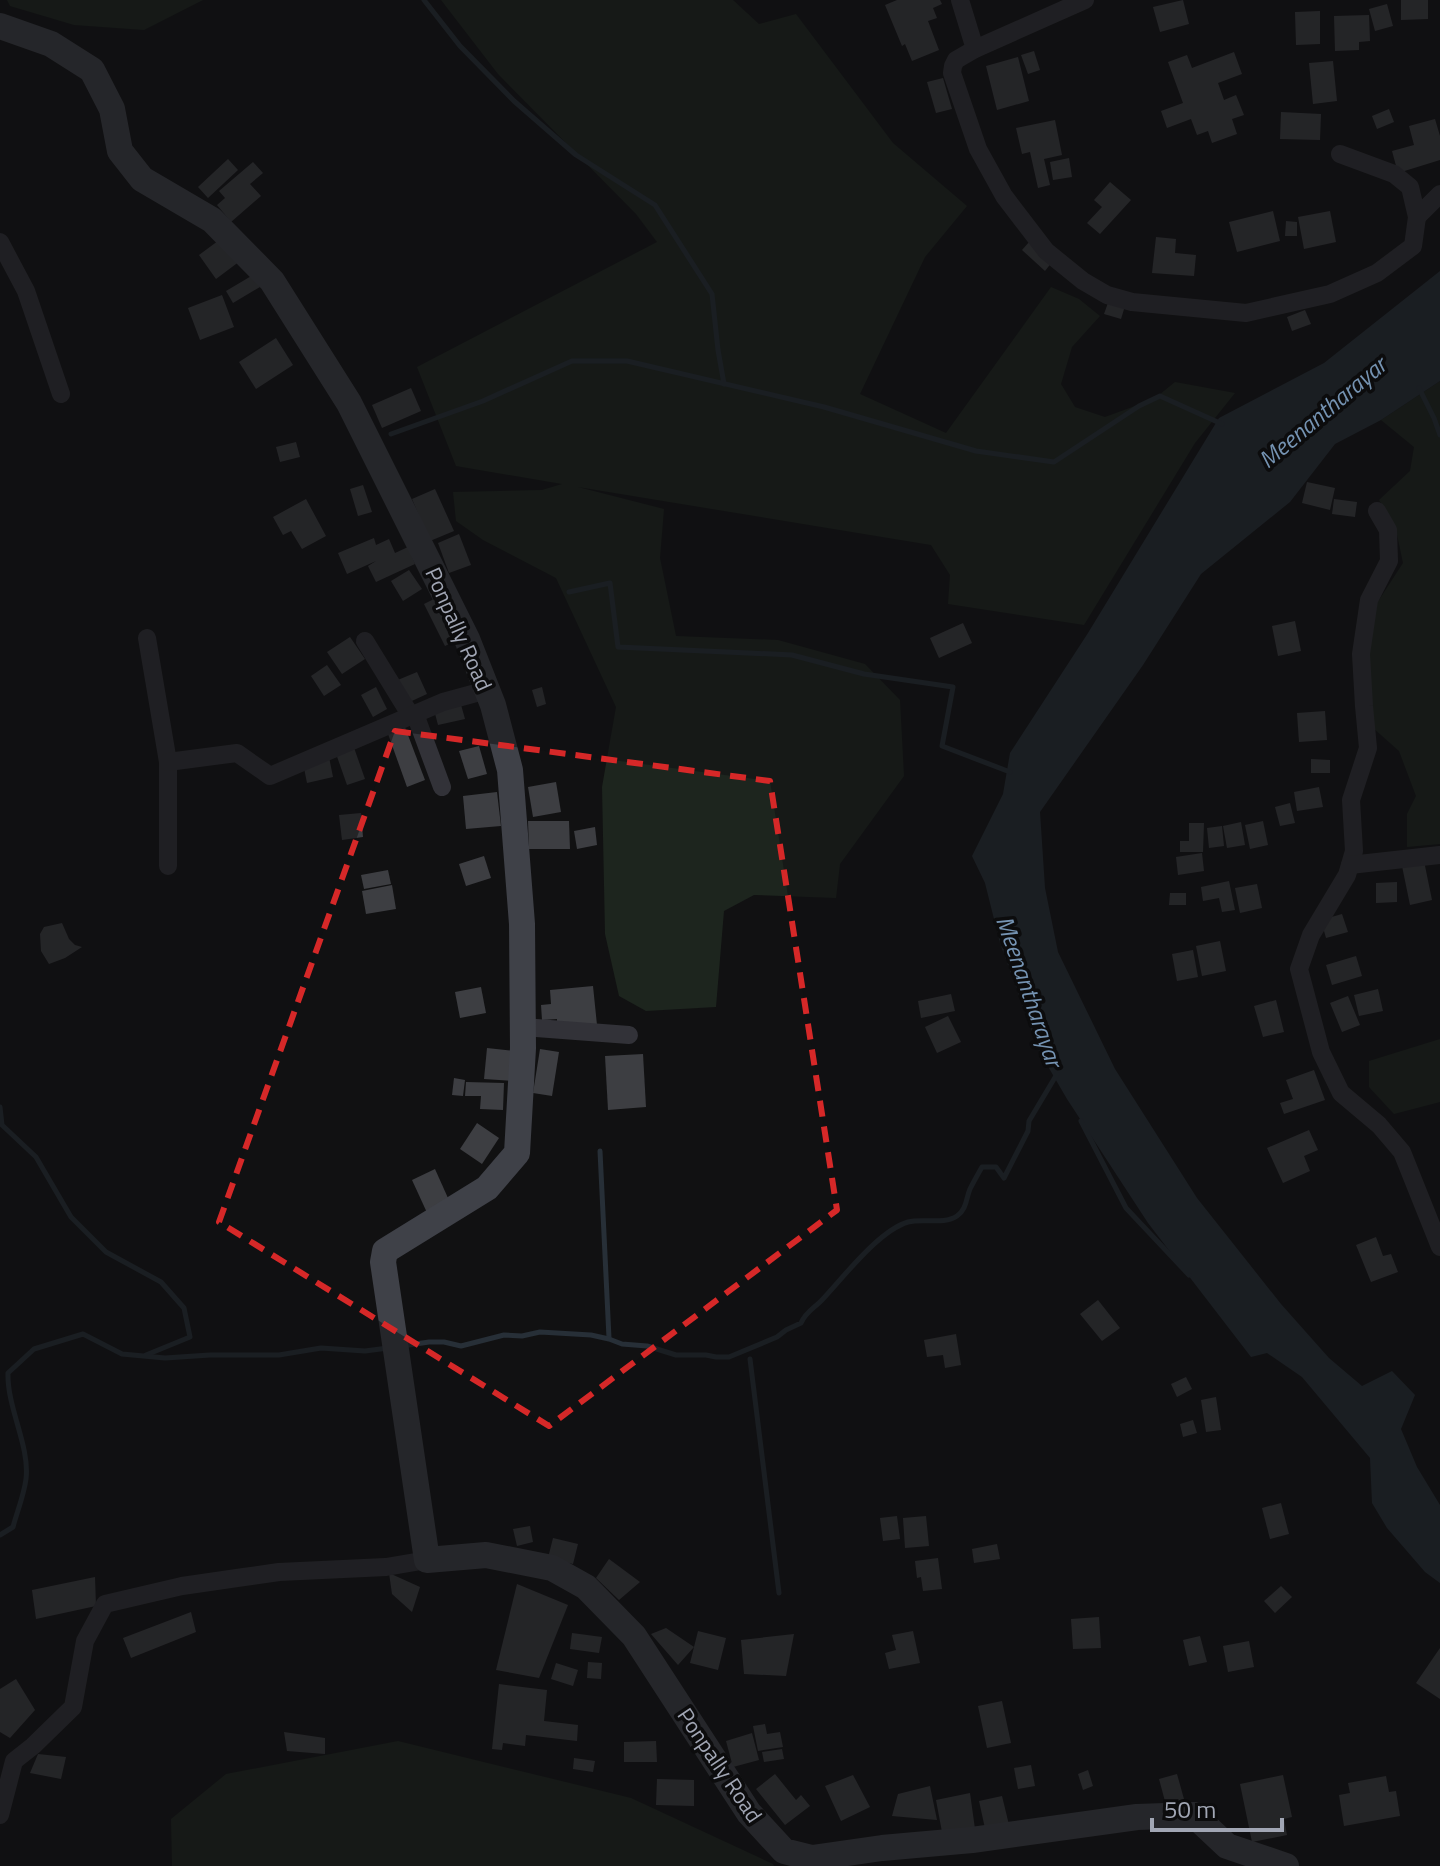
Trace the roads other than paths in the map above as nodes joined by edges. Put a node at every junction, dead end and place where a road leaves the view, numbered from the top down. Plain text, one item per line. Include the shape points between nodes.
1 (960, 0) edge
2 (1085, 0) edge
3 (0, 26) edge
4 (975, 49) junction
5 (1340, 154) dead end
6 (1440, 194) edge
7 (1417, 217) junction
8 (0, 242) edge
9 (61, 394) dead end
10 (1377, 511) dead end
11 (147, 638) dead end
12 (365, 641) dead end
13 (487, 690) junction
14 (413, 715) junction
15 (168, 762) junction
16 (442, 787) dead end
17 (1440, 855) edge
18 (1350, 865) junction
19 (168, 866) dead end
20 (523, 1027) junction
21 (629, 1035) dead end
22 (1440, 1247) edge
23 (427, 1560) junction
24 (0, 1815) edge
25 (1286, 1866) edge

1 - 4 street
2 - 4 street
3 - 13 main road, Ponpally Road via 51,44 92,70 112,109 120,151 142,179 212,220 272,281 349,403 467,639
4 - 7 street via 956,60 952,73 978,149 1004,196 1046,251 1107,295 1246,313 1330,294 1377,273 1413,246
5 - 7 street via 1394,174 1410,187
6 - 7 street
8 - 9 street via 26,291
10 - 18 street via 1388,530 1389,561 1369,600 1361,654 1368,748 1351,800
11 - 15 street
12 - 14 street
13 - 14 street
13 - 20 main road, Ponpally Road via 510,770 522,924
14 - 15 street via 270,776 237,753
14 - 16 street
15 - 19 street
17 - 18 street
18 - 22 street via 1311,935 1299,969 1321,1052 1341,1093 1402,1152
20 - 21 street
20 - 23 main road, Ponpally Road via 517,1153 487,1188 385,1251 383,1262
23 - 24 street via 279,1572 105,1604 85,1641 73,1707 14,1761
23 - 25 main road, Ponpally Road via 486,1555 552,1568 586,1587 634,1636 749,1813 784,1851 812,1858 1137,1817 1194,1815 1227,1846

